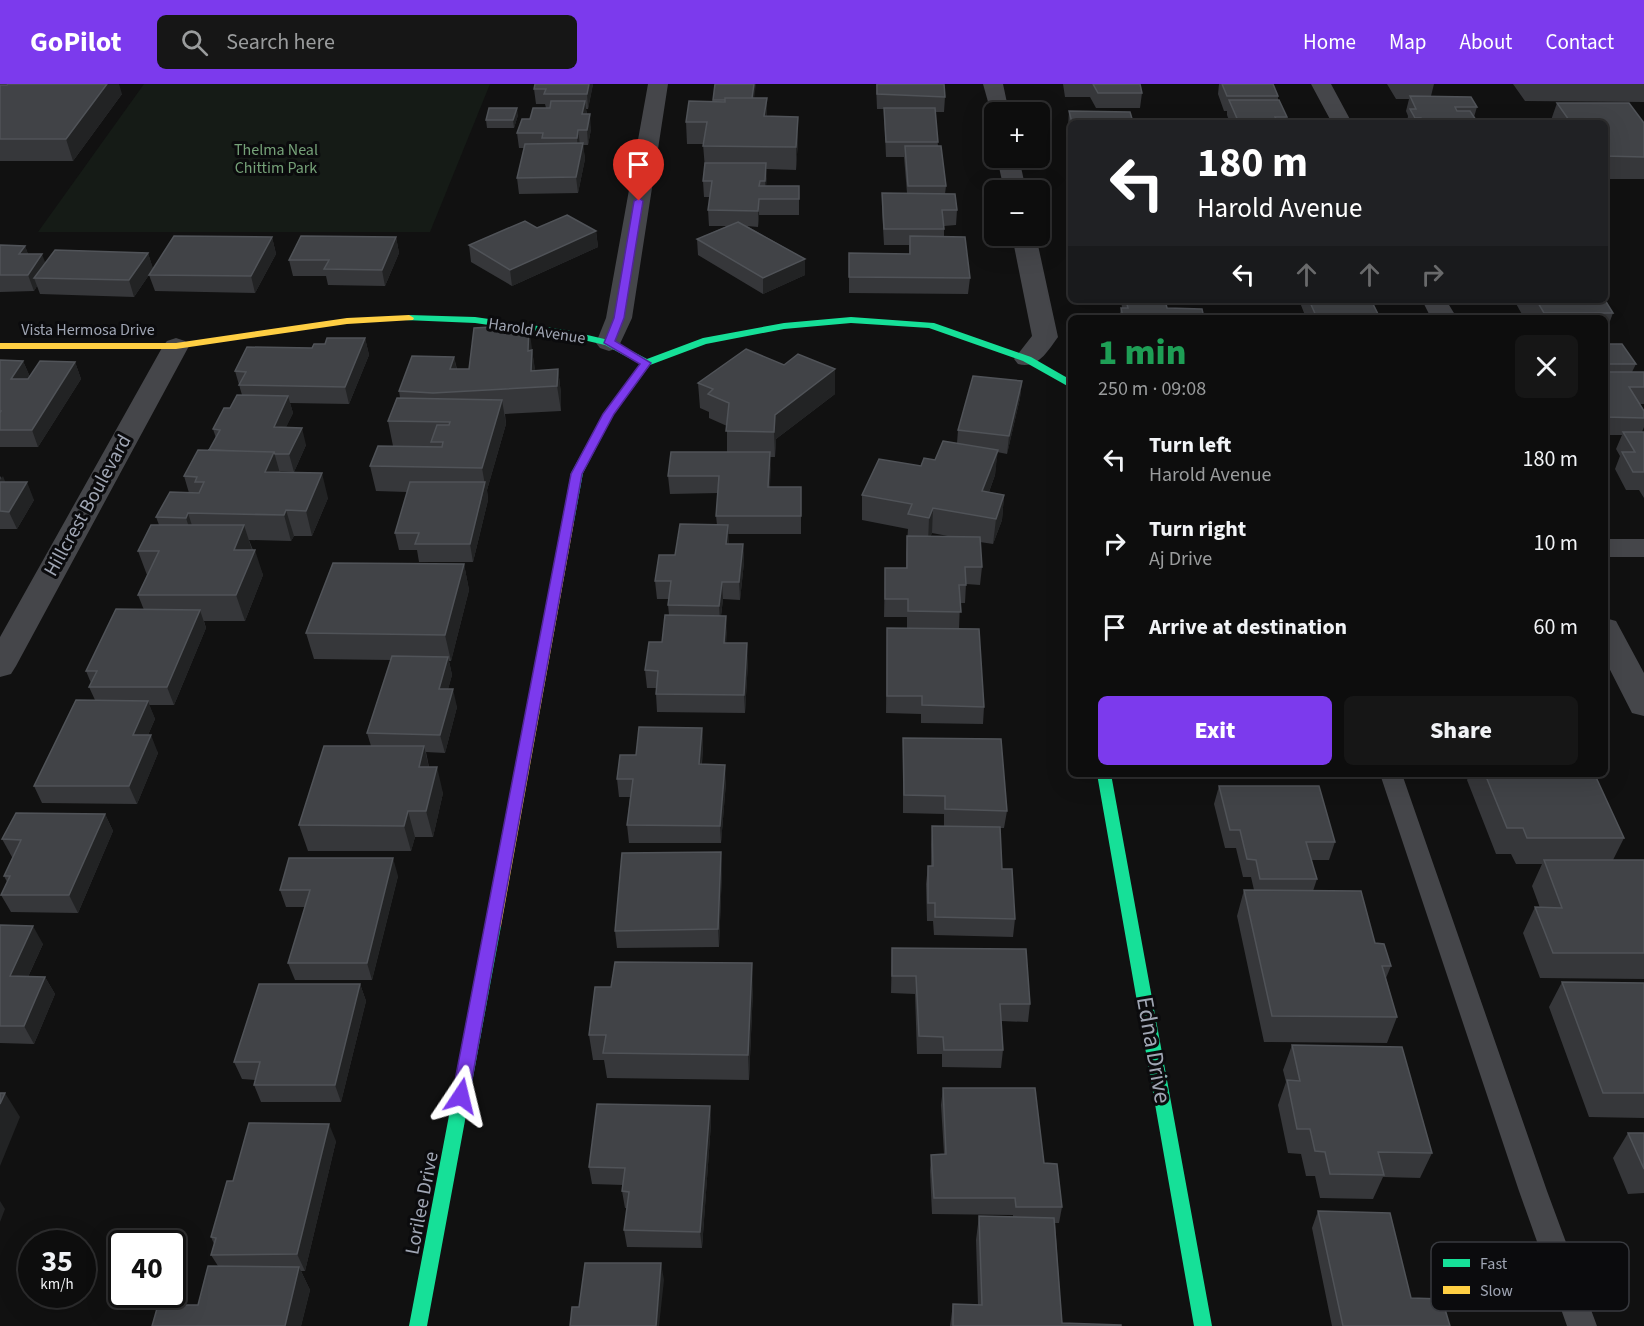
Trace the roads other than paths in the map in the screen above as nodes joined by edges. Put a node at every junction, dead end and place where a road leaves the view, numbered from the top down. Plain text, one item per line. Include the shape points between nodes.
1 (658, 84) edge
2 (993, 84) edge
3 (1321, 84) edge
4 (997, 102) edge
5 (1340, 120) edge
6 (1026, 246) edge
7 (609, 343) junction
8 (0, 346) edge
9 (176, 346) junction
10 (1027, 358) junction
11 (646, 363) junction
12 (1068, 383) edge
13 (1608, 548) edge
14 (1644, 548) edge
15 (14, 612) edge
16 (1608, 634) edge
17 (0, 666) edge
18 (1644, 705) edge
19 (1105, 777) edge
20 (1392, 777) edge
21 (1552, 1242) edge
22 (1577, 1311) edge
23 (418, 1326) edge
24 (1203, 1326) edge
25 (1582, 1326) edge

1 - 7 street via 619,318
2 - 4 street
3 - 5 street
6 - 10 street via 1045,337
7 - 9 street, Harold Avenue via 475,320 412,317 347,321
7 - 11 street, Harold Avenue
8 - 9 street, Vista Hermosa Drive
9 - 15 street, Hillcrest Boulevard
10 - 11 street via 930,326 851,320 784,326 703,341
10 - 12 street
11 - 23 street, Lorilee Drive via 609,414 577,474
13 - 14 street
15 - 17 street, Hillcrest Boulevard
16 - 18 street
19 - 24 street, Edna Drive
20 - 21 lane
22 - 25 lane

